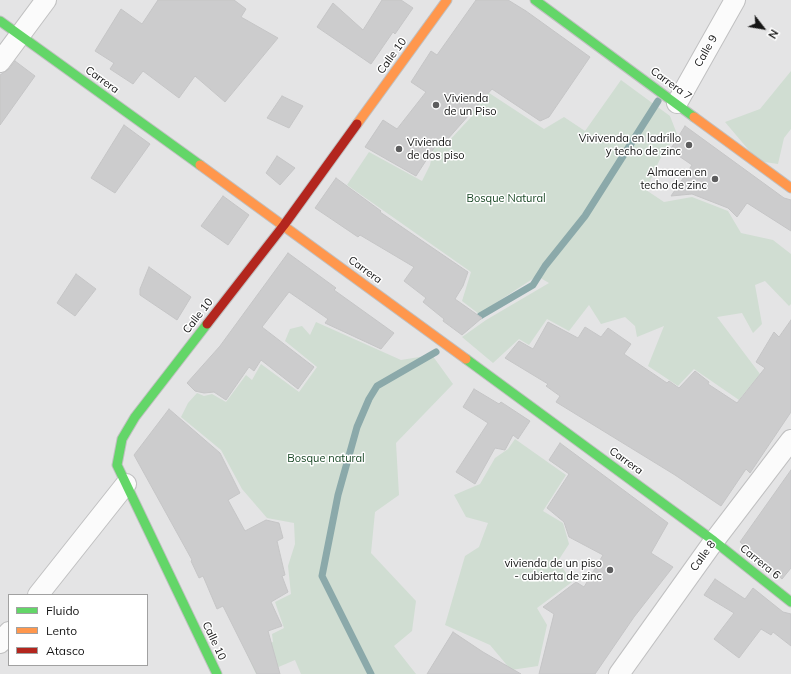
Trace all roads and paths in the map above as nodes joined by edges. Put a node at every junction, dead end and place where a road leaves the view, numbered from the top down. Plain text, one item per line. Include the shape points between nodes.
1 (46, 0) edge
2 (447, 0) edge
3 (535, 0) edge
4 (735, 0) edge
5 (0, 21) edge
6 (19, 35) junction
7 (0, 62) edge
8 (675, 101) junction
9 (791, 188) edge
10 (284, 225) junction
11 (791, 440) edge
12 (126, 484) junction
13 (714, 541) junction
14 (39, 594) edge
15 (791, 602) edge
16 (8, 633) edge
17 (0, 643) edge
18 (217, 674) edge
19 (619, 674) edge

1 - 6 street
2 - 10 street, Calle 10
3 - 8 street, Carrera 7
4 - 8 street, Calle 9
5 - 6 street, Carrera
6 - 7 street
6 - 10 street, Carrera
8 - 9 street, Carrera 7
10 - 12 street, Calle 10 via 135,417 122,439 117,465
10 - 13 street, Carrera
11 - 13 street, Calle 8
12 - 14 street
12 - 18 street, Calle 10
13 - 15 street, Carrera 6
13 - 19 street, Calle 8
16 - 17 street

